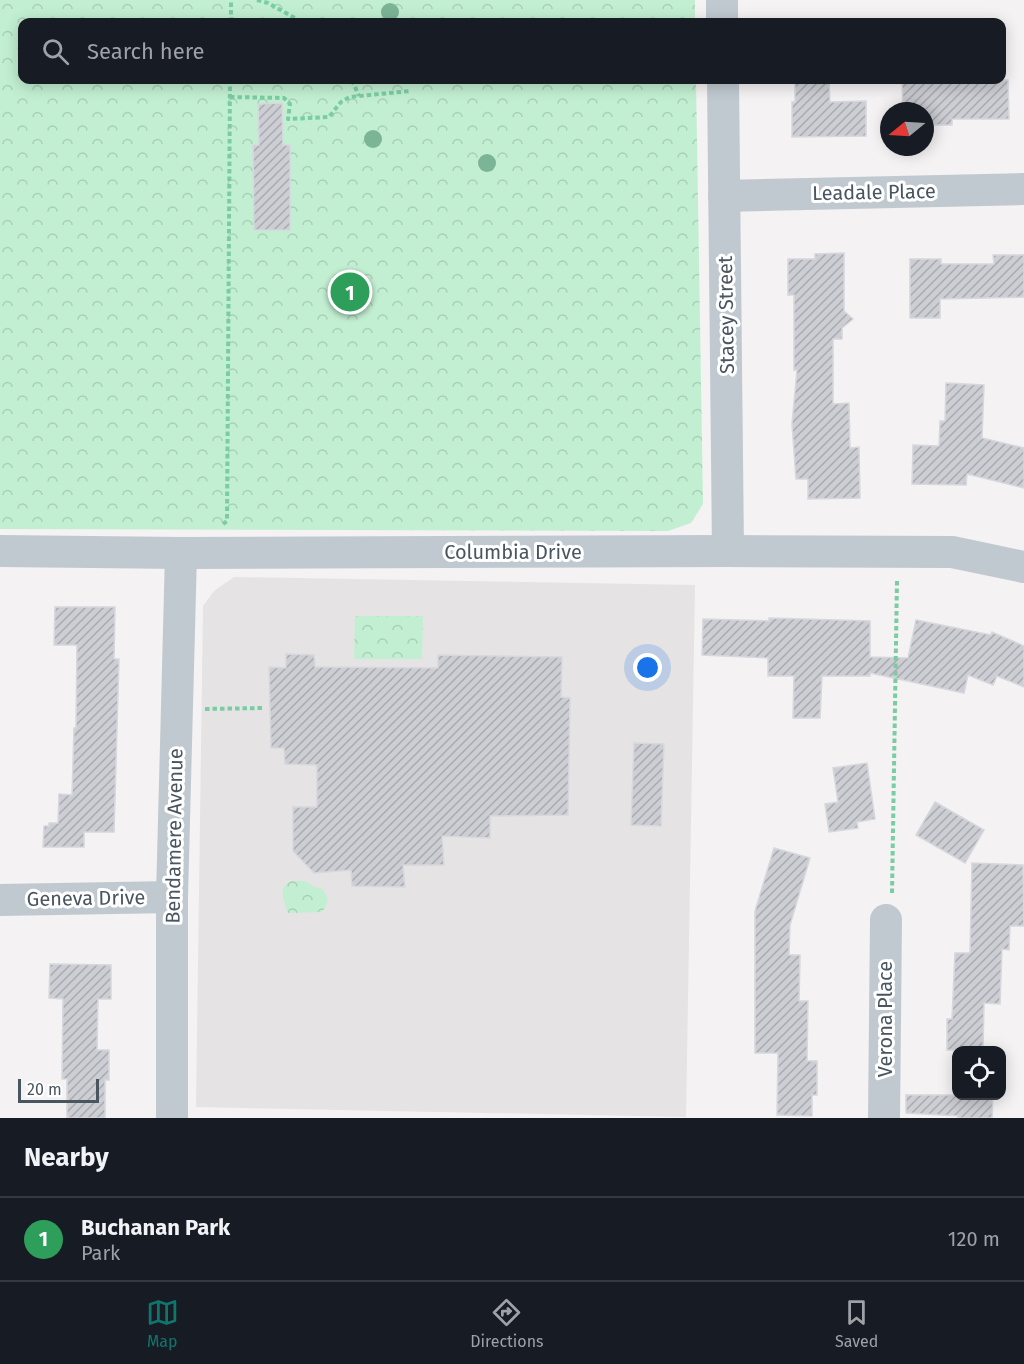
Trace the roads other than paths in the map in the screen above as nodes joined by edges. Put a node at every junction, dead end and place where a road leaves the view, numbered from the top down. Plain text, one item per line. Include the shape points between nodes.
1 (722, 0) edge
2 (722, 18) edge
3 (723, 84) edge
4 (1024, 189) edge
5 (724, 196) junction
6 (0, 551) edge
7 (728, 551) junction
8 (196, 553) junction
9 (1024, 567) edge
10 (172, 897) junction
11 (0, 900) edge
12 (886, 920) road end
13 (172, 1118) edge
14 (884, 1118) edge

1 - 2 street
3 - 5 street, Stacey Street
4 - 5 street, Leadale Place
5 - 7 street, Stacey Street
6 - 8 street, Columbia Drive
7 - 8 street, Columbia Drive
7 - 9 street, Columbia Drive via 952,552
8 - 10 street, Bendamere Avenue via 177,709
10 - 11 street, Geneva Drive
10 - 13 street, Bendamere Avenue
12 - 14 street, Verona Place

